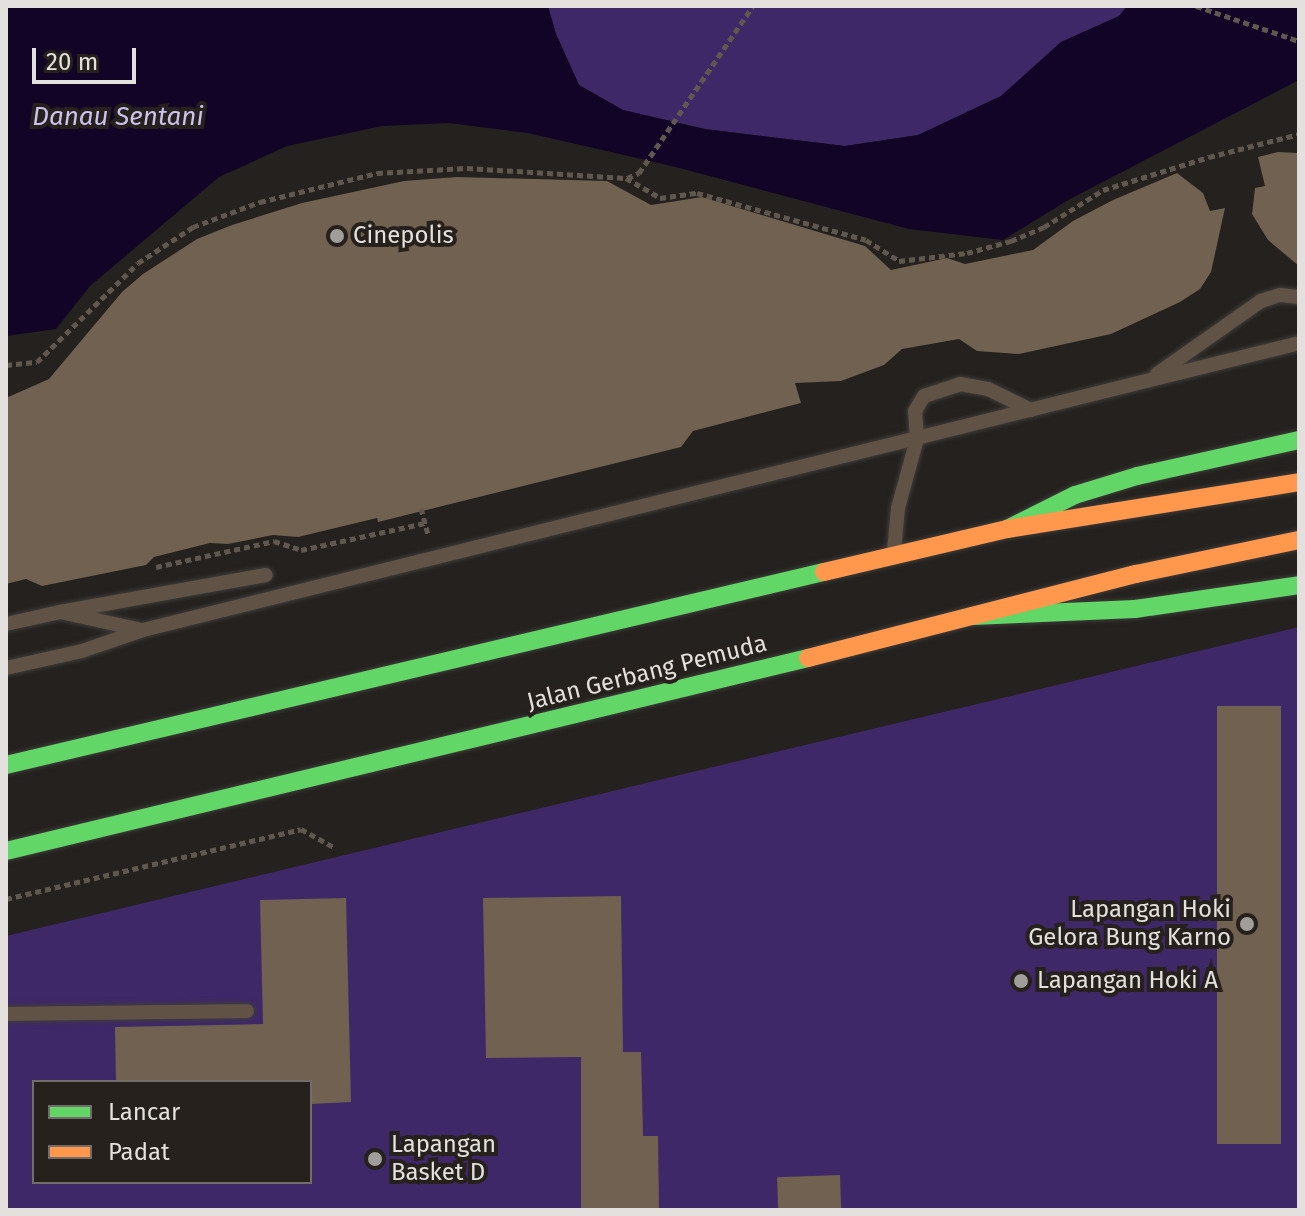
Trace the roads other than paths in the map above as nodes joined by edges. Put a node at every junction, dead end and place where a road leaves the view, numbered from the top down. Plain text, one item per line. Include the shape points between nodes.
1 (1299, 297) edge
2 (1299, 343) edge
3 (1146, 381) junction
4 (1031, 410) junction
5 (917, 439) junction
6 (1299, 440) edge
7 (1299, 482) edge
8 (1007, 529) junction
9 (1299, 540) edge
10 (893, 556) junction
11 (266, 575) dead end
12 (1299, 585) edge
13 (60, 612) junction
14 (973, 616) junction
15 (6, 624) edge
16 (143, 630) junction
17 (6, 668) edge
18 (6, 765) edge
19 (6, 851) edge
20 (247, 1011) dead end
21 (6, 1014) edge

1 - 3 lane via 1261,301
2 - 3 lane
3 - 4 lane
4 - 5 lane
4 - 5 lane via 988,389 960,384 939,388 924,396 915,411
5 - 10 lane via 898,508
5 - 16 lane
6 - 8 main road via 1075,495
7 - 8 main road
8 - 10 main road
9 - 14 main road, Jalan Gerbang Pemuda
10 - 18 main road
11 - 13 lane
12 - 14 main road via 1135,609
13 - 15 lane
13 - 16 lane
14 - 19 main road, Jalan Gerbang Pemuda
16 - 17 lane
20 - 21 lane

